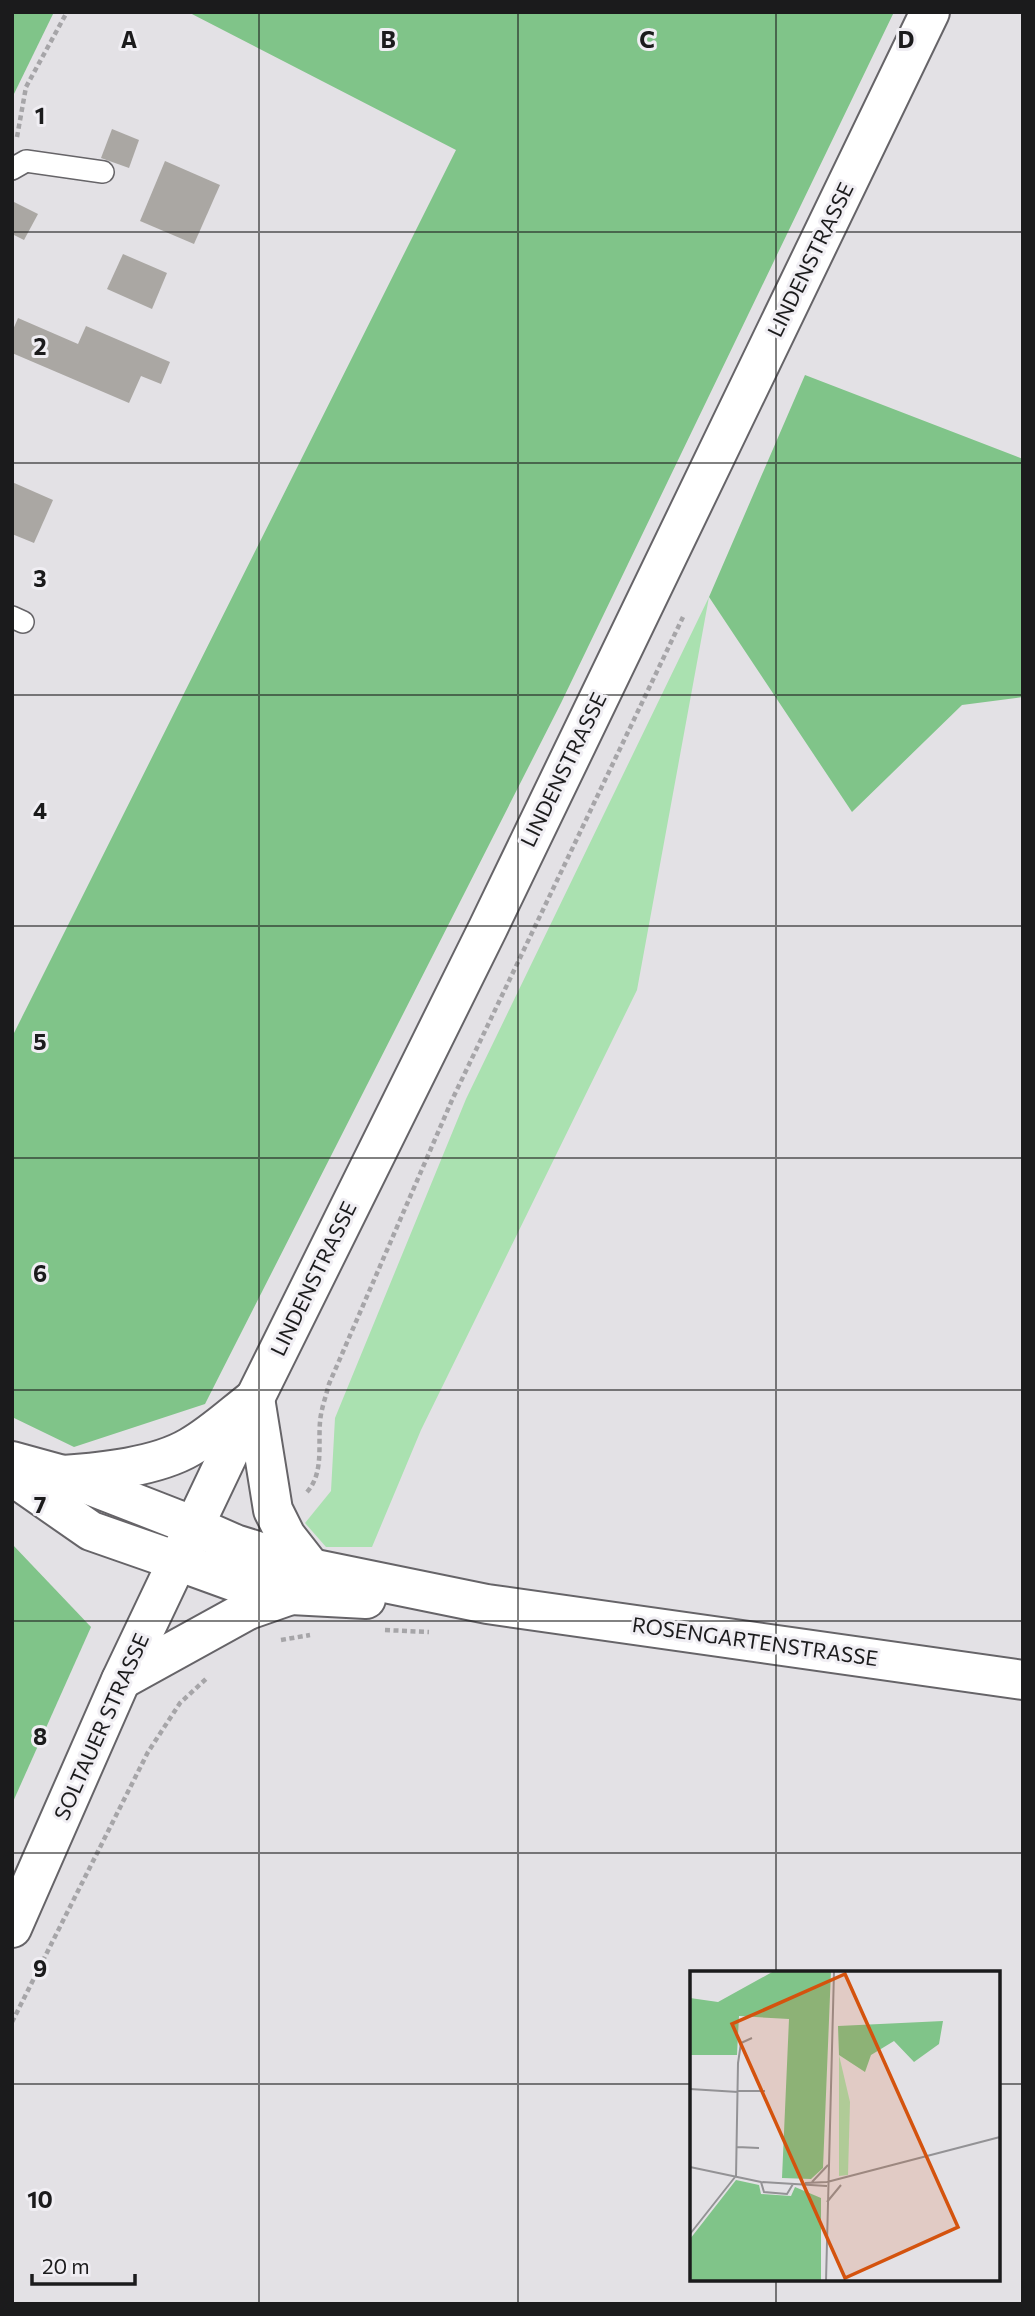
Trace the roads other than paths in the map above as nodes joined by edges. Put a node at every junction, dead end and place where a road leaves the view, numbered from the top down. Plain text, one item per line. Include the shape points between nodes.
1 (930, 12) edge
2 (13, 159) edge
3 (103, 172) dead end
4 (255, 1398) junction
5 (12, 1461) edge
6 (63, 1475) junction
7 (12, 1476) edge
8 (194, 1526) junction
9 (177, 1561) junction
10 (301, 1582) junction
11 (121, 1680) junction
12 (1023, 1680) edge
13 (12, 1928) edge

1 - 4 main road, LINDENSTRASSE via 488,928
2 - 3 lane
4 - 6 main road via 189,1448 113,1471
4 - 8 main road, LINDENSTRASSE
4 - 10 main road via 273,1510
5 - 6 main road
6 - 8 main road, ROSENGARTENSTRASSE
7 - 9 main road, ROSENGARTENSTRASSE via 91,1531
8 - 9 main road, SOLTAUER STRASSE
8 - 10 main road, ROSENGARTENSTRASSE via 236,1544
9 - 10 main road, ROSENGARTENSTRASSE via 228,1580
9 - 11 main road, SOLTAUER STRASSE
10 - 11 main road
10 - 12 main road, ROSENGARTENSTRASSE
11 - 13 main road, SOLTAUER STRASSE

